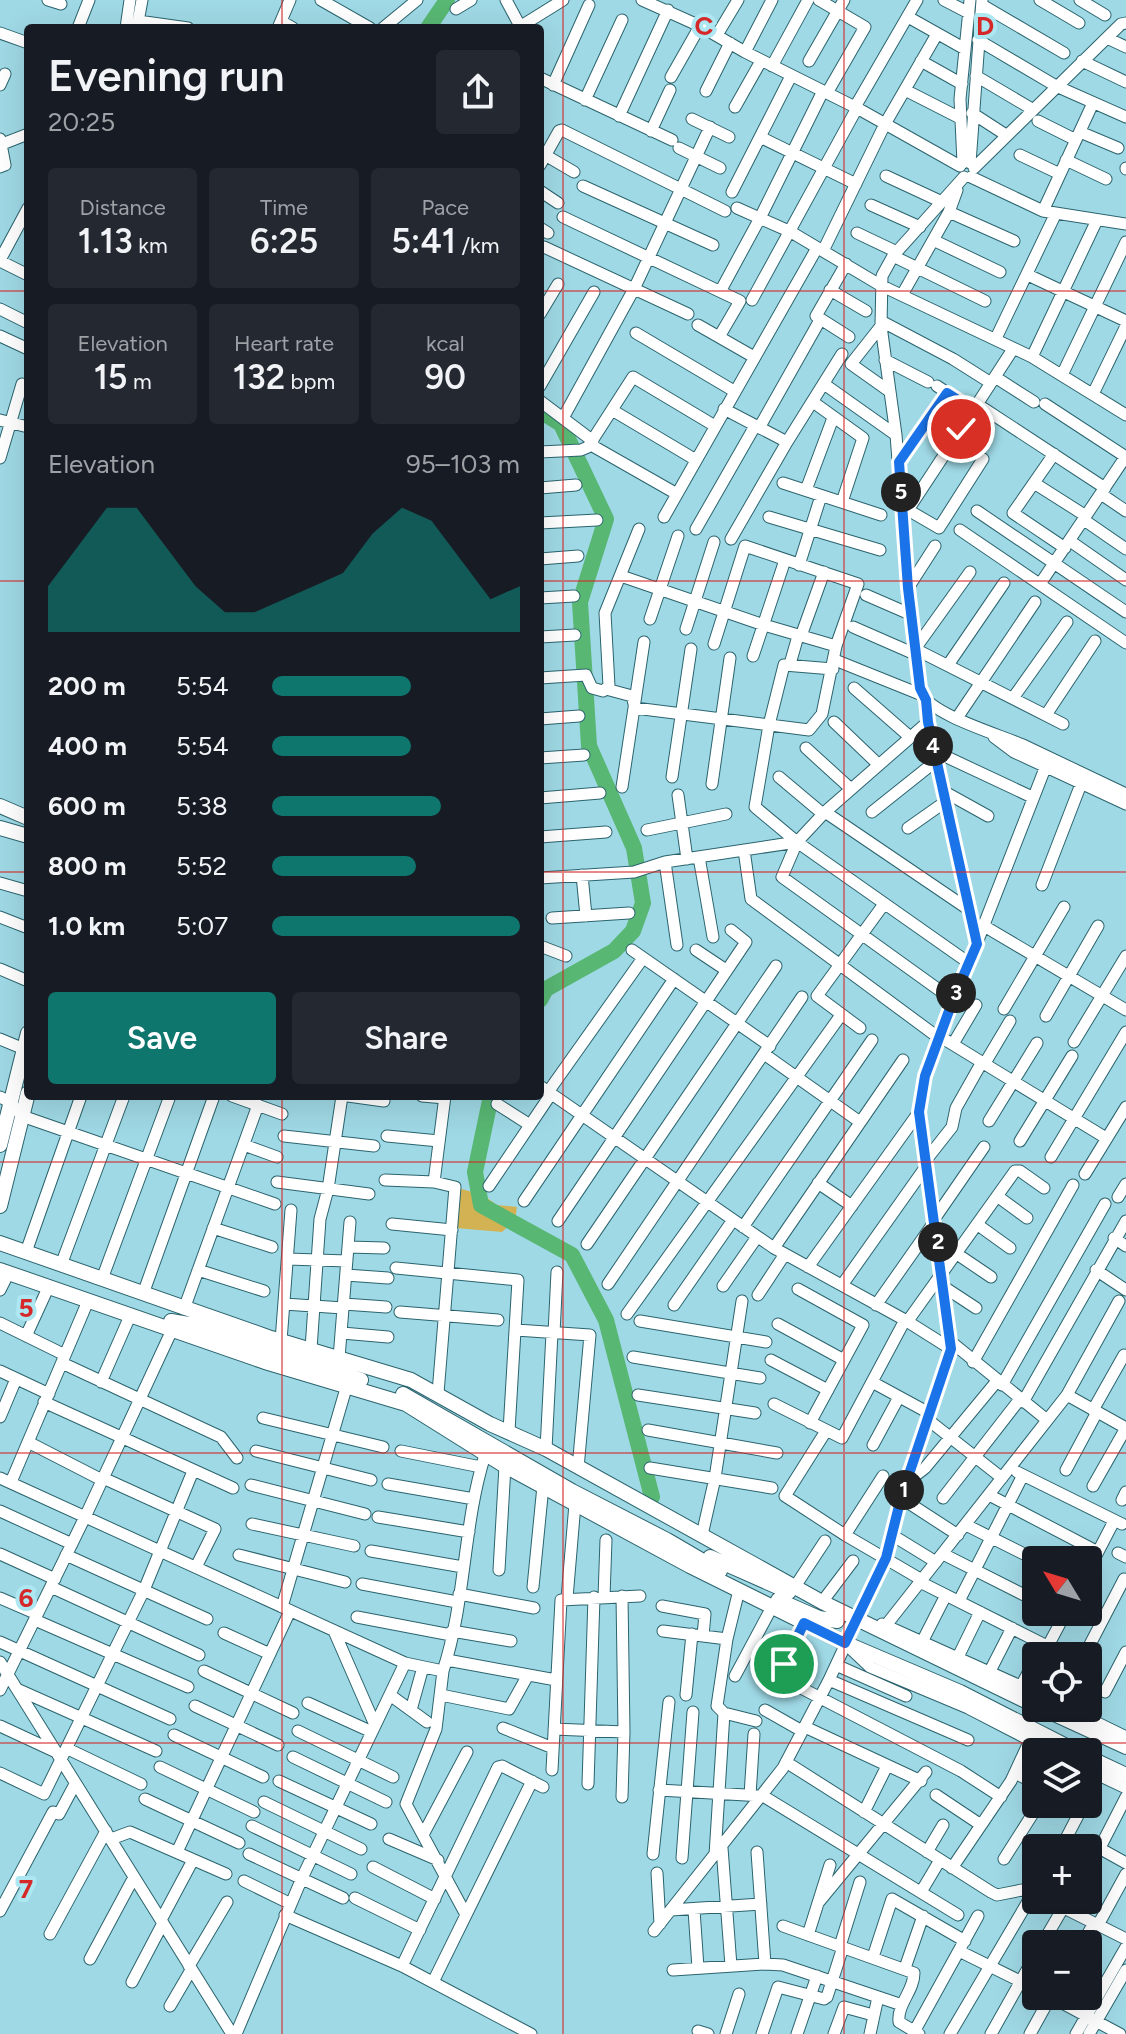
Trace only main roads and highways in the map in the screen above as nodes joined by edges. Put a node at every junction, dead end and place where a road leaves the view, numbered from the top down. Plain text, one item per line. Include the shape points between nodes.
1 (0, 806) edge
2 (24, 816) edge
3 (0, 828) edge
4 (24, 835) edge
5 (24, 1049) edge
6 (5, 1100) edge
7 (26, 1100) edge
8 (0, 1145) edge
9 (0, 1206) edge
10 (0, 1244) edge
11 (3, 1270) edge
12 (194, 1325) junction
13 (483, 1446) junction
14 (667, 1540) junction
15 (1022, 1698) edge
16 (1082, 1722) edge
17 (1125, 1737) edge
18 (1050, 1738) edge
19 (1102, 1764) edge
20 (1126, 1775) edge

1 - 2 main road
3 - 4 main road
5 - 6 main road
6 - 8 main road
7 - 9 main road
10 - 12 main road via 8,1254 182,1316
10 - 13 main road via 411,1380 438,1393
11 - 12 main road
11 - 13 main road via 265,1362 406,1404
12 - 13 main road via 406,1394
13 - 14 main road
13 - 15 main road via 509,1431 822,1602 886,1628
13 - 18 main road via 505,1466 772,1607
14 - 14 main road via 756,1576 837,1621 751,1589
16 - 17 main road
19 - 20 main road

